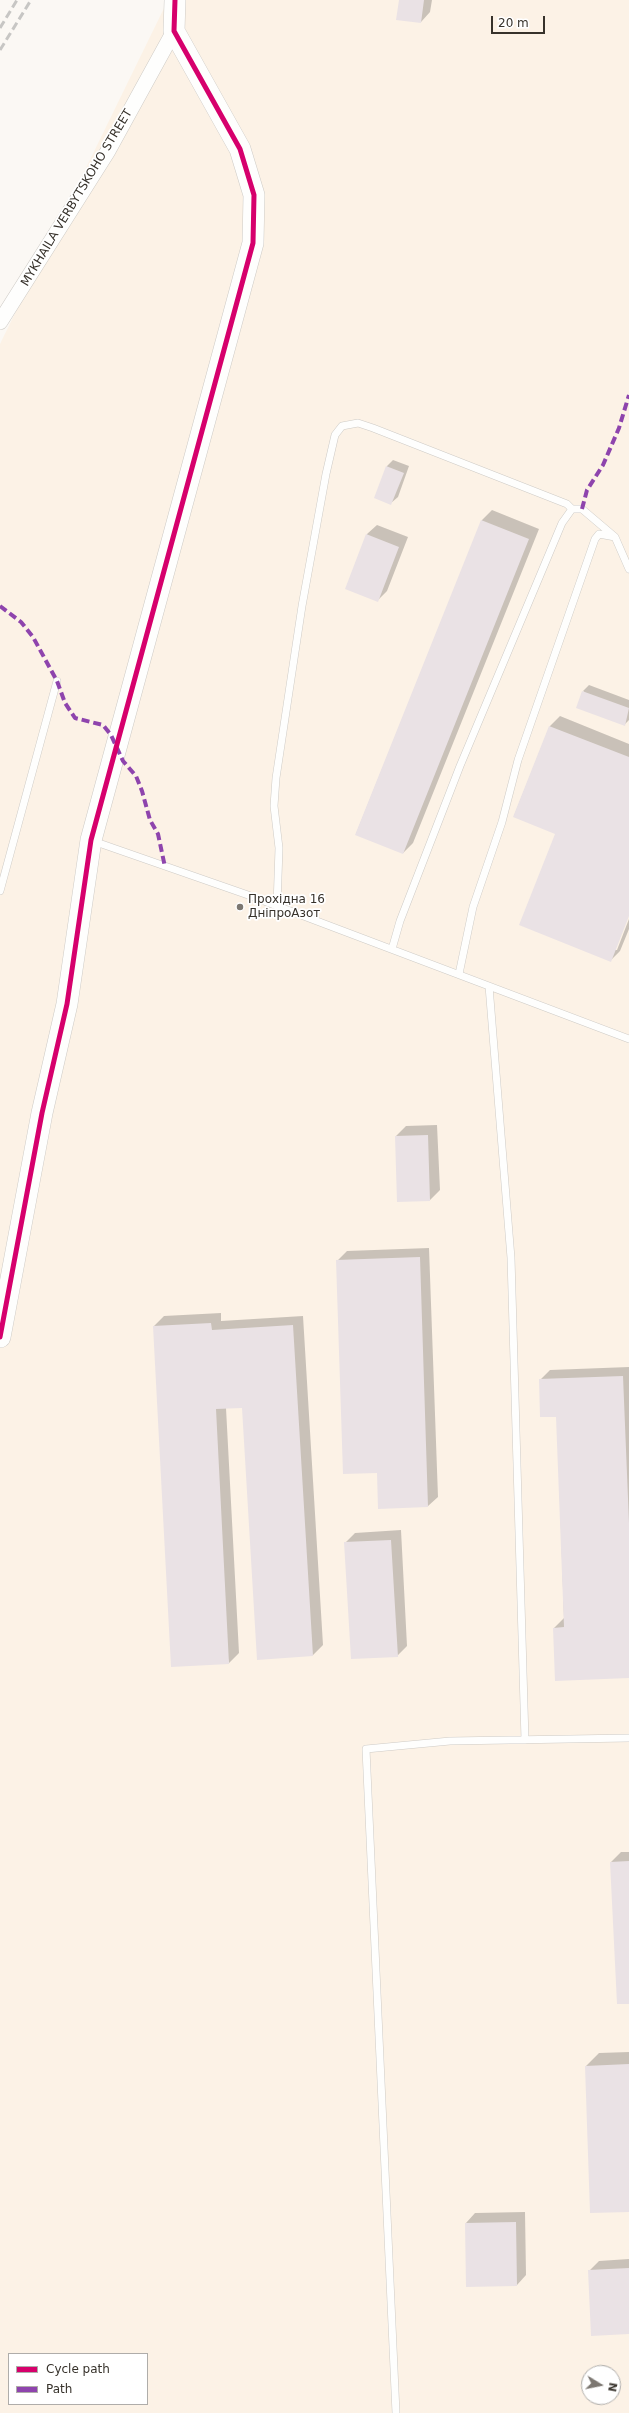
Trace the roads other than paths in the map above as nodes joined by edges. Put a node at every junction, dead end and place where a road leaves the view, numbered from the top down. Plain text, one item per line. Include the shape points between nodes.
1 (175, 0) edge
2 (174, 31) junction
3 (0, 322) edge
4 (572, 509) junction
5 (615, 537) junction
6 (629, 569) edge
7 (57, 681) dead end
8 (91, 840) junction
9 (0, 891) edge
10 (277, 906) junction
11 (392, 949) junction
12 (459, 974) junction
13 (489, 986) junction
14 (629, 1039) edge
15 (0, 1337) edge
16 (629, 1738) edge
17 (525, 1740) junction
18 (396, 2413) edge

1 - 2 street
2 - 3 street, MYKHAILA VERBYTSKOHO STREET via 108,151
2 - 8 street via 240,149 254,195 253,243
4 - 5 lane via 582,508
4 - 10 lane via 567,504 358,423 342,426 335,435 302,606 276,778 274,806 279,848
4 - 11 lane via 562,523 493,684 403,914
5 - 6 lane
5 - 12 lane via 598,534 592,545 518,760 502,822 473,907
7 - 9 lane
8 - 10 lane
8 - 15 street via 67,1004 42,1113
10 - 11 lane
11 - 12 lane
12 - 13 lane
13 - 14 lane
13 - 17 lane via 511,1258
16 - 17 lane
17 - 18 lane via 450,1742 366,1749

